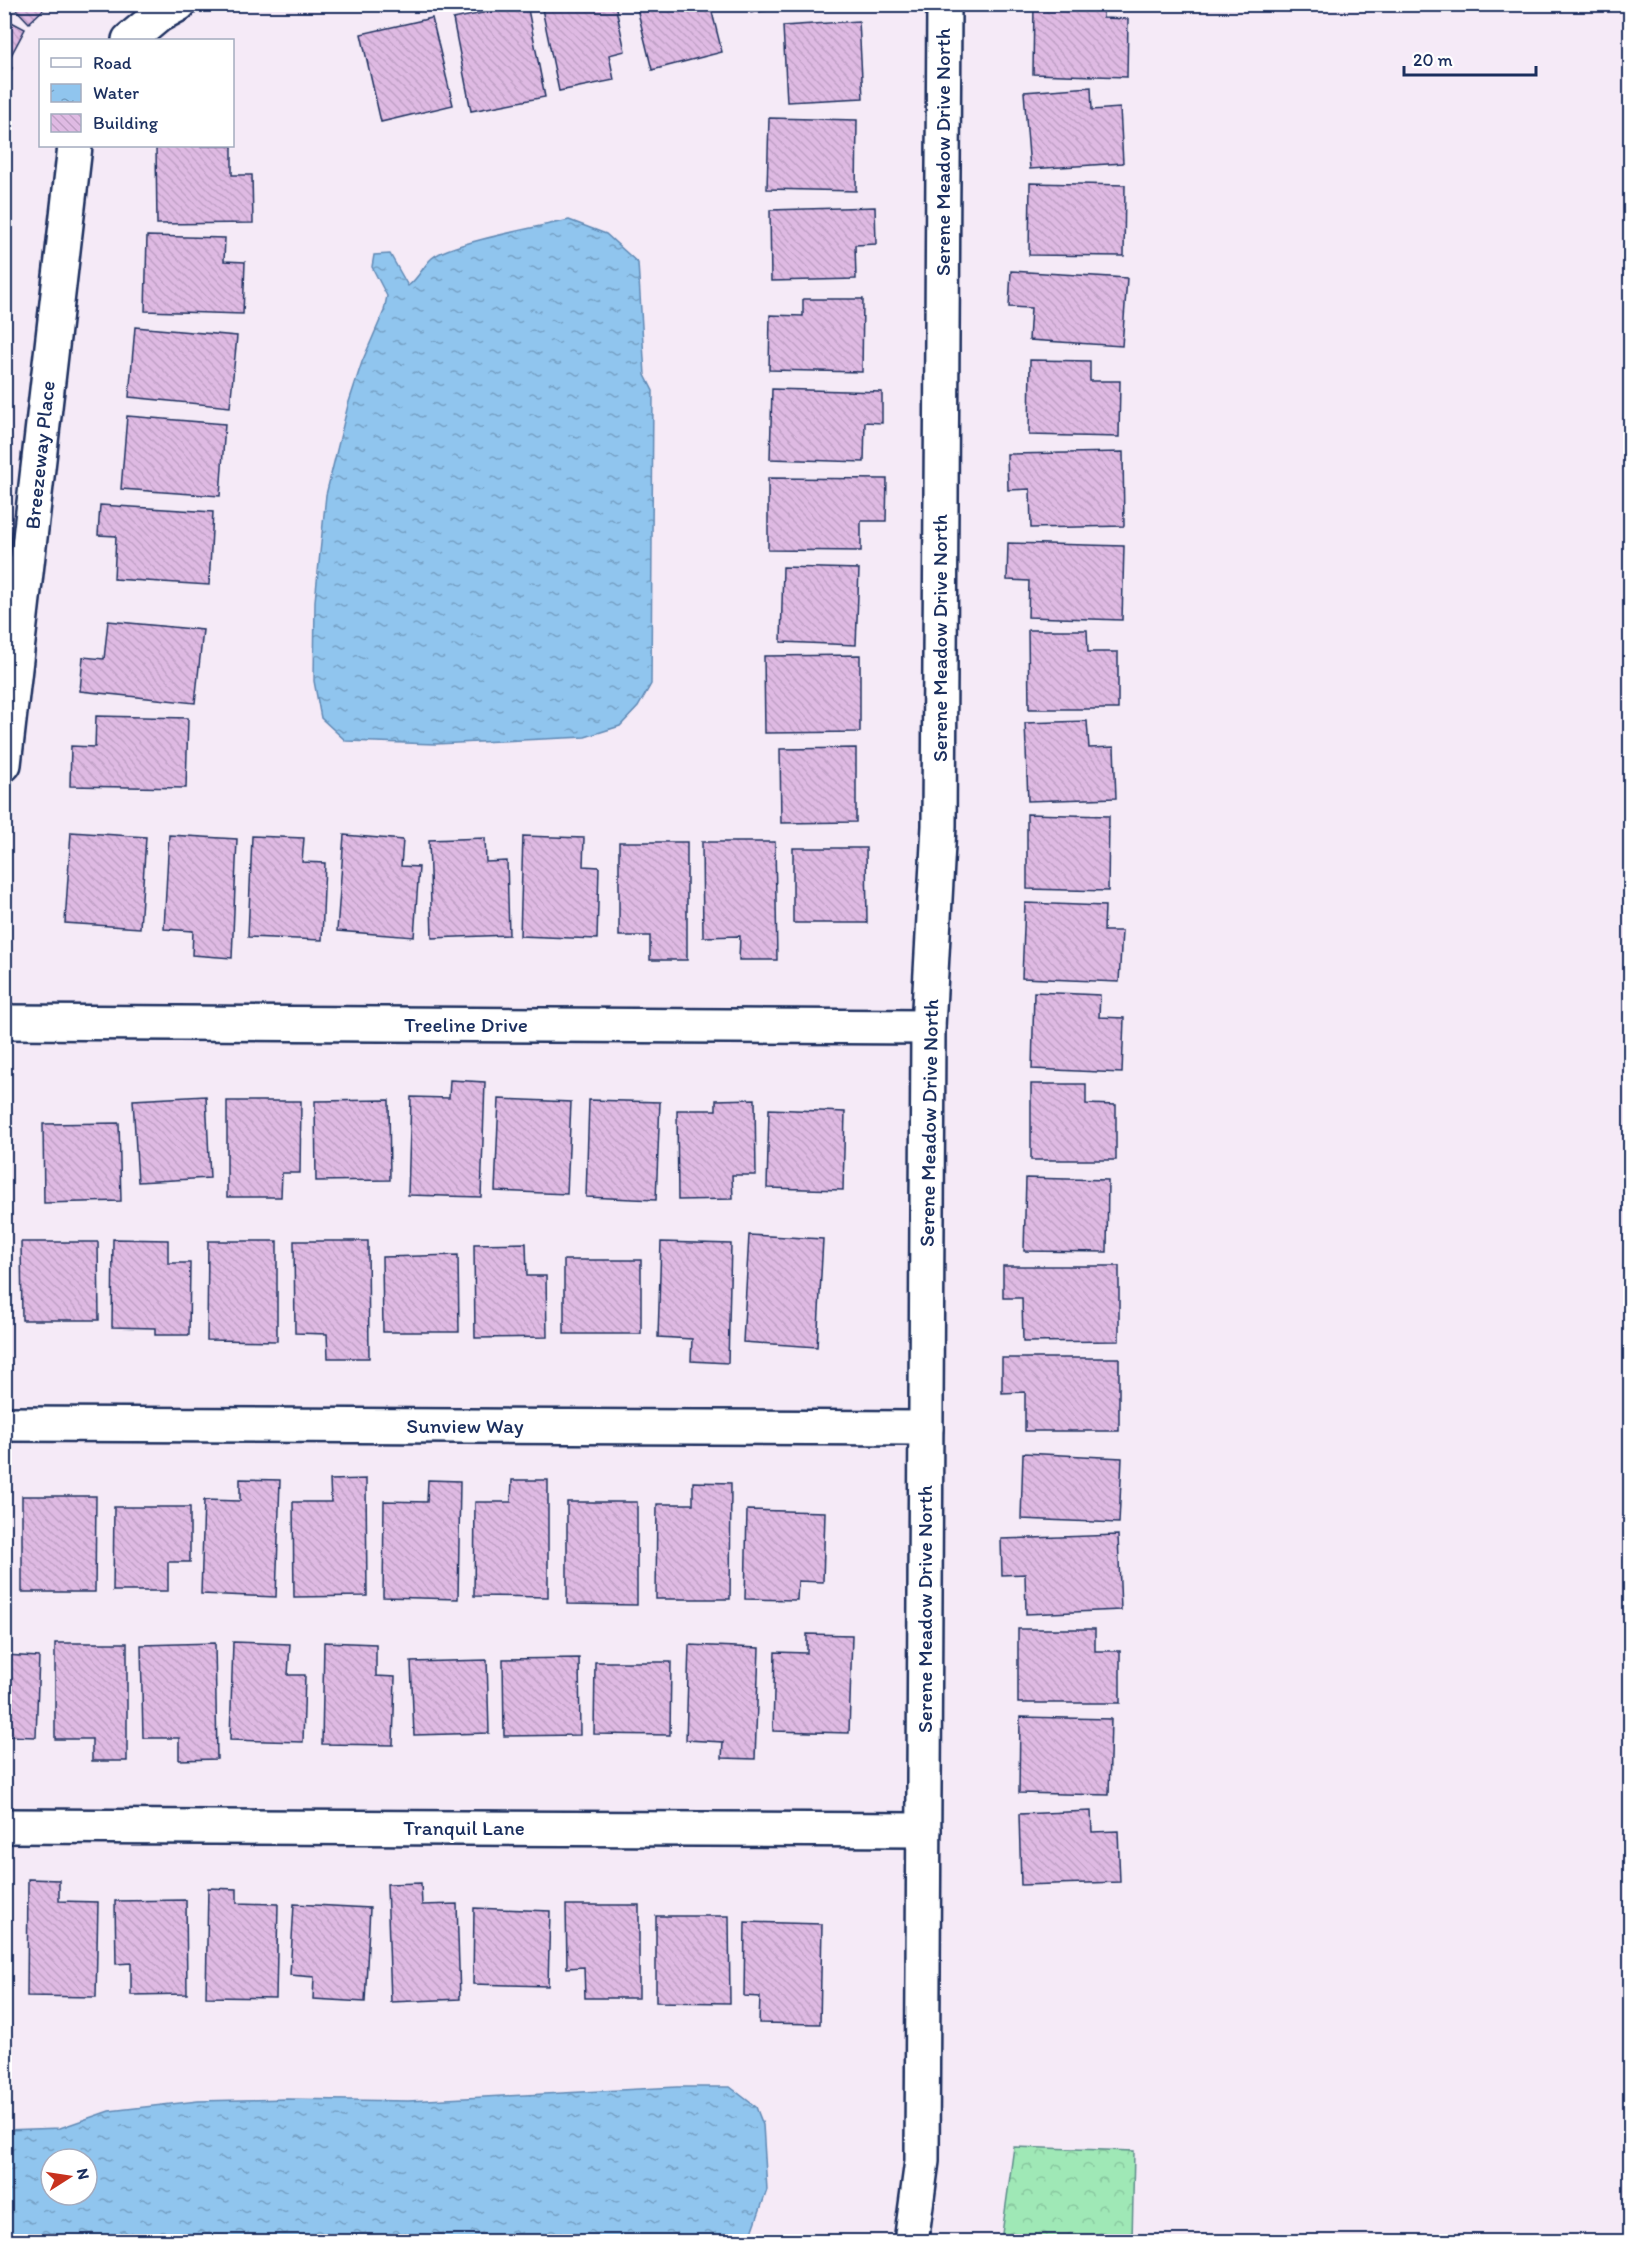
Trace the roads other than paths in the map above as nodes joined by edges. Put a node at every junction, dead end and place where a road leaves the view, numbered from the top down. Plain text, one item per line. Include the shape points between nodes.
1 (179, 4) edge
2 (944, 4) edge
3 (130, 39) edge
4 (75, 147) edge
5 (4, 764) edge
6 (4, 1022) edge
7 (928, 1027) junction
8 (4, 1424) edge
9 (926, 1428) junction
10 (4, 1826) edge
11 (924, 1830) junction
12 (911, 2241) edge

1 - 3 street
2 - 7 street, Serene Meadow Drive North via 939,826
4 - 5 street, Breezeway Place
6 - 7 street, Treeline Drive
7 - 9 street, Serene Meadow Drive North
8 - 9 street, Sunview Way
9 - 11 street, Serene Meadow Drive North
10 - 11 street, Tranquil Lane
11 - 12 street, Serene Meadow Drive North via 922,2161

